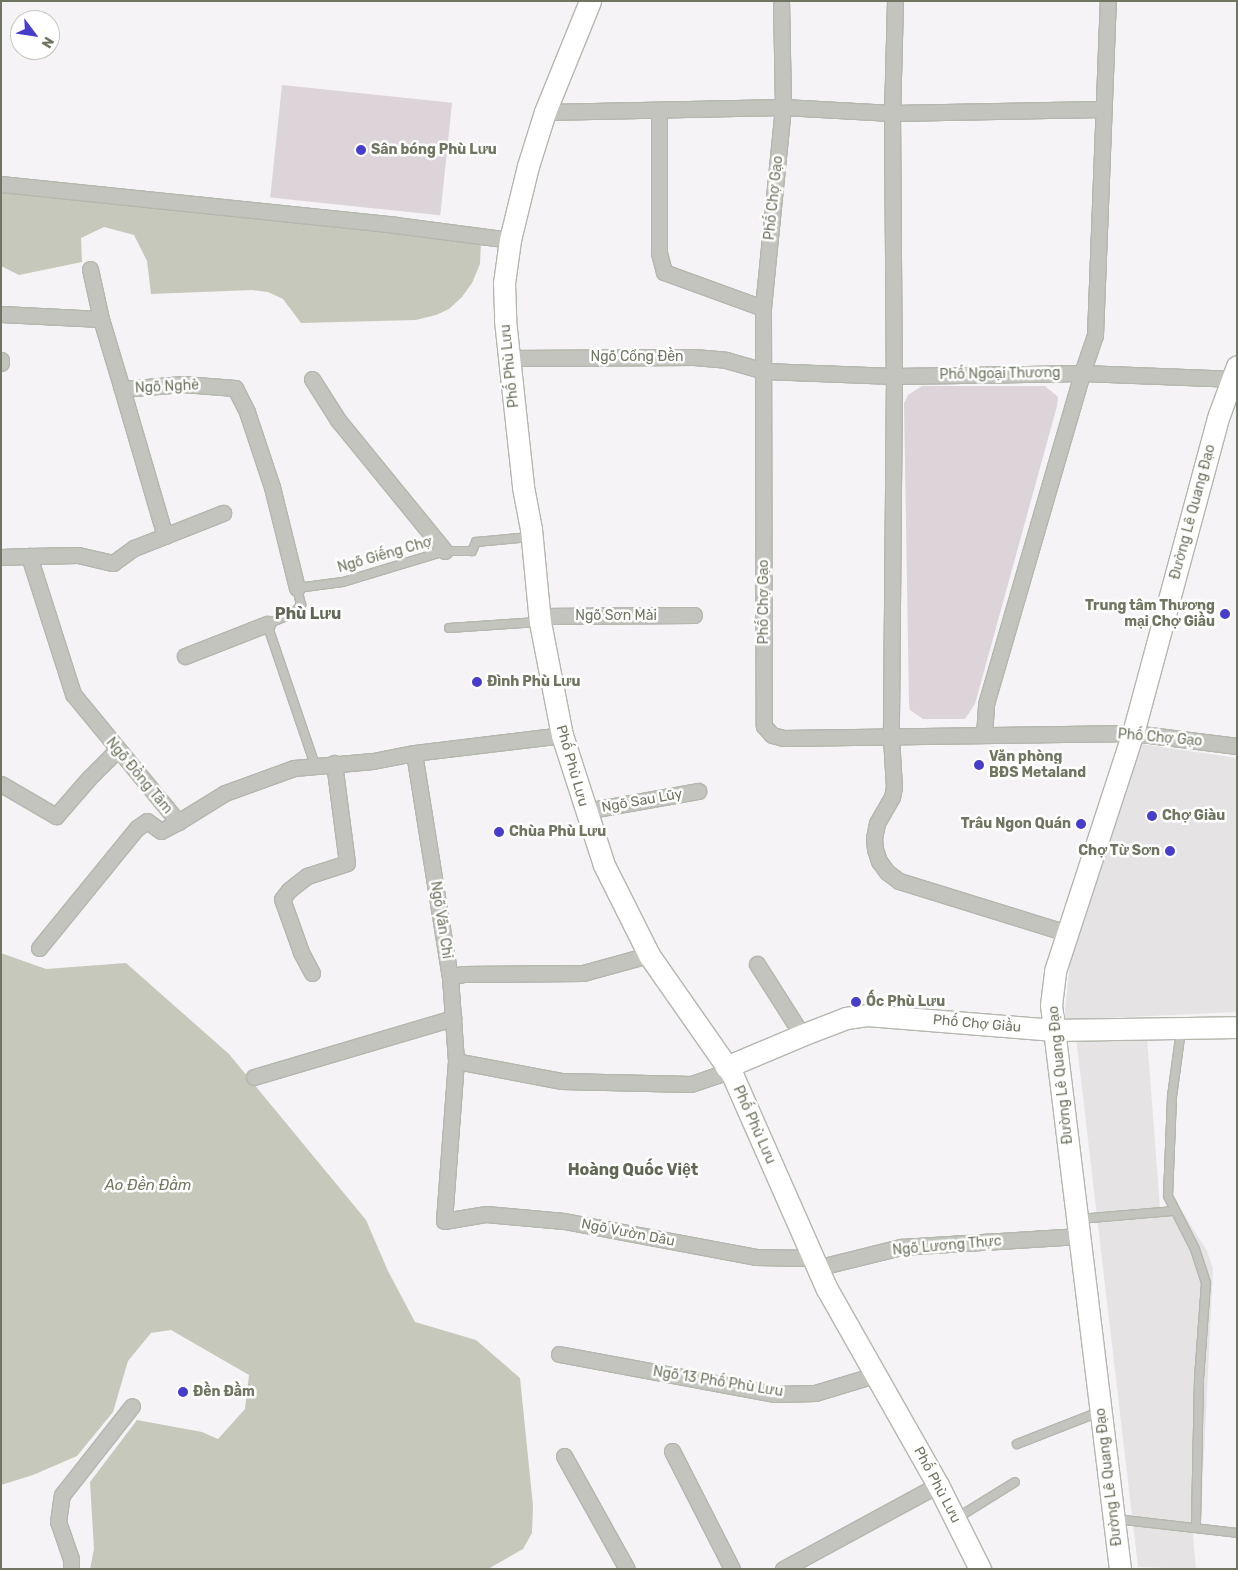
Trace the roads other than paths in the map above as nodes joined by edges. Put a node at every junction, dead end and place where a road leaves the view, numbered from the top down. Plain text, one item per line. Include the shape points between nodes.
1 (590, 1) edge
2 (781, 1) edge
3 (895, 1) edge
4 (1108, 1) edge
5 (783, 107) junction
6 (1104, 109) junction
7 (659, 111) junction
8 (545, 112) junction
9 (892, 113) junction
10 (1, 184) edge
11 (510, 240) junction
12 (90, 269) dead end
13 (763, 308) junction
14 (1, 314) edge
15 (101, 319) junction
16 (509, 358) junction
17 (1, 360) edge
18 (1, 363) edge
19 (764, 371) junction
20 (1082, 373) junction
21 (1236, 374) edge
22 (894, 376) junction
23 (312, 379) dead end
24 (122, 389) junction
25 (223, 513) dead end
26 (165, 536) junction
27 (532, 537) junction
28 (444, 551) junction
29 (29, 556) junction
30 (1, 557) edge
31 (297, 588) junction
32 (694, 615) dead end
33 (539, 619) junction
34 (266, 624) junction
35 (449, 628) dead end
36 (185, 656) dead end
37 (1134, 733) junction
38 (562, 735) junction
39 (984, 735) junction
40 (891, 737) junction
41 (1237, 746) edge
42 (117, 750) junction
43 (414, 753) junction
44 (334, 763) junction
45 (315, 765) junction
46 (1, 784) edge
47 (698, 791) dead end
48 (585, 811) junction
49 (178, 822) junction
50 (1067, 933) junction
51 (39, 948) dead end
52 (649, 955) junction
53 (757, 964) dead end
54 (312, 973) dead end
55 (450, 977) junction
56 (453, 1018) junction
57 (1237, 1027) edge
58 (1182, 1028) junction
59 (1054, 1030) junction
60 (802, 1035) junction
61 (456, 1061) junction
62 (728, 1069) junction
63 (254, 1077) dead end
64 (1174, 1211) junction
65 (1079, 1228) junction
66 (814, 1263) junction
67 (559, 1354) dead end
68 (875, 1375) junction
69 (132, 1406) dead end
70 (1101, 1411) junction
71 (1017, 1444) dead end
72 (672, 1451) dead end
73 (564, 1456) dead end
74 (1014, 1482) dead end
75 (938, 1484) junction
76 (956, 1519) junction
77 (1114, 1519) junction
78 (1196, 1528) junction
79 (1237, 1533) edge
80 (71, 1569) edge
81 (627, 1569) edge
82 (732, 1569) edge
83 (783, 1569) edge
84 (980, 1569) edge
85 (1120, 1569) edge

1 - 8 main road, Phố Phù Lưu
2 - 5 street, Phố Chợ Gạo
3 - 9 street
4 - 6 street
5 - 7 street
5 - 9 street
5 - 13 street, Phố Chợ Gạo
6 - 9 street
6 - 20 street via 1095,335
7 - 8 street
7 - 13 street via 659,253 664,272
8 - 11 main road, Phố Phù Lưu
9 - 22 street
10 - 11 street
11 - 16 main road, Phố Phù Lưu via 504,283
12 - 15 street, Ngõ Nghè
13 - 19 street, Phố Chợ Gạo
14 - 15 street
15 - 24 street, Ngõ Nghè
16 - 19 street, Ngõ Cổng Đền via 694,357 726,360
16 - 27 main road, Phố Phù Lưu via 523,487
17 - 18 street
19 - 22 street, Phố Ngoại Thương
19 - 40 street, Phố Chợ Gạo via 764,726 772,735 783,738
20 - 21 street, Phố Ngoại Thương
20 - 22 street, Phố Ngoại Thương
20 - 39 street via 986,704
21 - 37 main road, Đường Lê Quang Đạo via 1219,415
22 - 40 street
23 - 28 street via 338,420
24 - 26 street
24 - 31 street, Ngõ Nghè via 183,384 235,388 247,412 272,487
25 - 26 street
26 - 29 street via 134,548 114,564 78,555
27 - 28 lane, Ngõ Giếng Chợ via 476,542 472,551
27 - 33 main road, Phố Phù Lưu
28 - 31 lane, Ngõ Giếng Chợ via 344,582
29 - 30 street
29 - 42 street, Ngõ Đồng Tâm via 73,694
31 - 34 lane via 301,605 294,613
32 - 33 street, Ngõ Sơn Mài
33 - 35 lane
33 - 38 main road, Phố Phù Lưu
34 - 36 street
34 - 45 lane
37 - 39 street, Phố Chợ Gạo
37 - 41 street, Phố Chợ Gạo
37 - 50 main road, Đường Lê Quang Đạo
38 - 43 street, Ngõ Đồng Tâm
38 - 48 main road, Phố Phù Lưu
39 - 40 street, Phố Chợ Gạo
40 - 50 street via 894,787 877,823 874,838 879,862 887,872 899,881 920,889
42 - 46 street via 56,816
42 - 49 street, Ngõ Đồng Tâm
43 - 44 street, Ngõ Đồng Tâm via 373,761
43 - 55 street, Ngõ Văn Chỉ
44 - 45 street, Ngõ Đồng Tâm
44 - 54 street via 347,864 307,876 282,899
45 - 49 street, Ngõ Đồng Tâm via 294,768 225,793
47 - 48 street, Ngõ Sau Lũy
48 - 52 main road, Phố Phù Lưu via 604,865
49 - 51 street via 161,831 147,820 137,828
50 - 59 main road, Đường Lê Quang Đạo via 1055,971
52 - 55 street, Ngõ Văn Chỉ via 583,973 463,974
52 - 62 main road, Phố Phù Lưu
53 - 60 street
55 - 56 street
56 - 61 street
56 - 63 street
57 - 58 main road, Phố Chợ Giầu
58 - 59 main road, Phố Chợ Giầu
58 - 64 lane via 1172,1096 1168,1196
59 - 60 main road, Phố Chợ Giầu via 867,1015 846,1018
59 - 65 main road, Đường Lê Quang Đạo
60 - 62 main road, Phố Chợ Giầu
61 - 62 street via 562,1081 691,1084
61 - 66 street, Ngõ Vườn Dâu via 444,1221 486,1214 564,1221 756,1257
62 - 66 main road, Phố Phù Lưu
64 - 65 lane
64 - 78 lane via 1195,1249 1206,1283
65 - 66 street, Ngõ Lương Thực via 900,1247
65 - 70 main road, Đường Lê Quang Đạo
66 - 68 main road, Phố Phù Lưu
67 - 68 street, Ngõ 13 Phố Phù Lưu via 775,1394 815,1393
68 - 75 main road, Phố Phù Lưu
69 - 80 street via 62,1495 58,1522 71,1558
70 - 71 lane
70 - 77 main road, Đường Lê Quang Đạo
72 - 82 street
73 - 81 street
74 - 76 lane
75 - 76 main road, Phố Phù Lưu
75 - 83 street
76 - 84 main road, Phố Phù Lưu
77 - 78 lane
77 - 85 main road, Đường Lê Quang Đạo
78 - 79 lane

